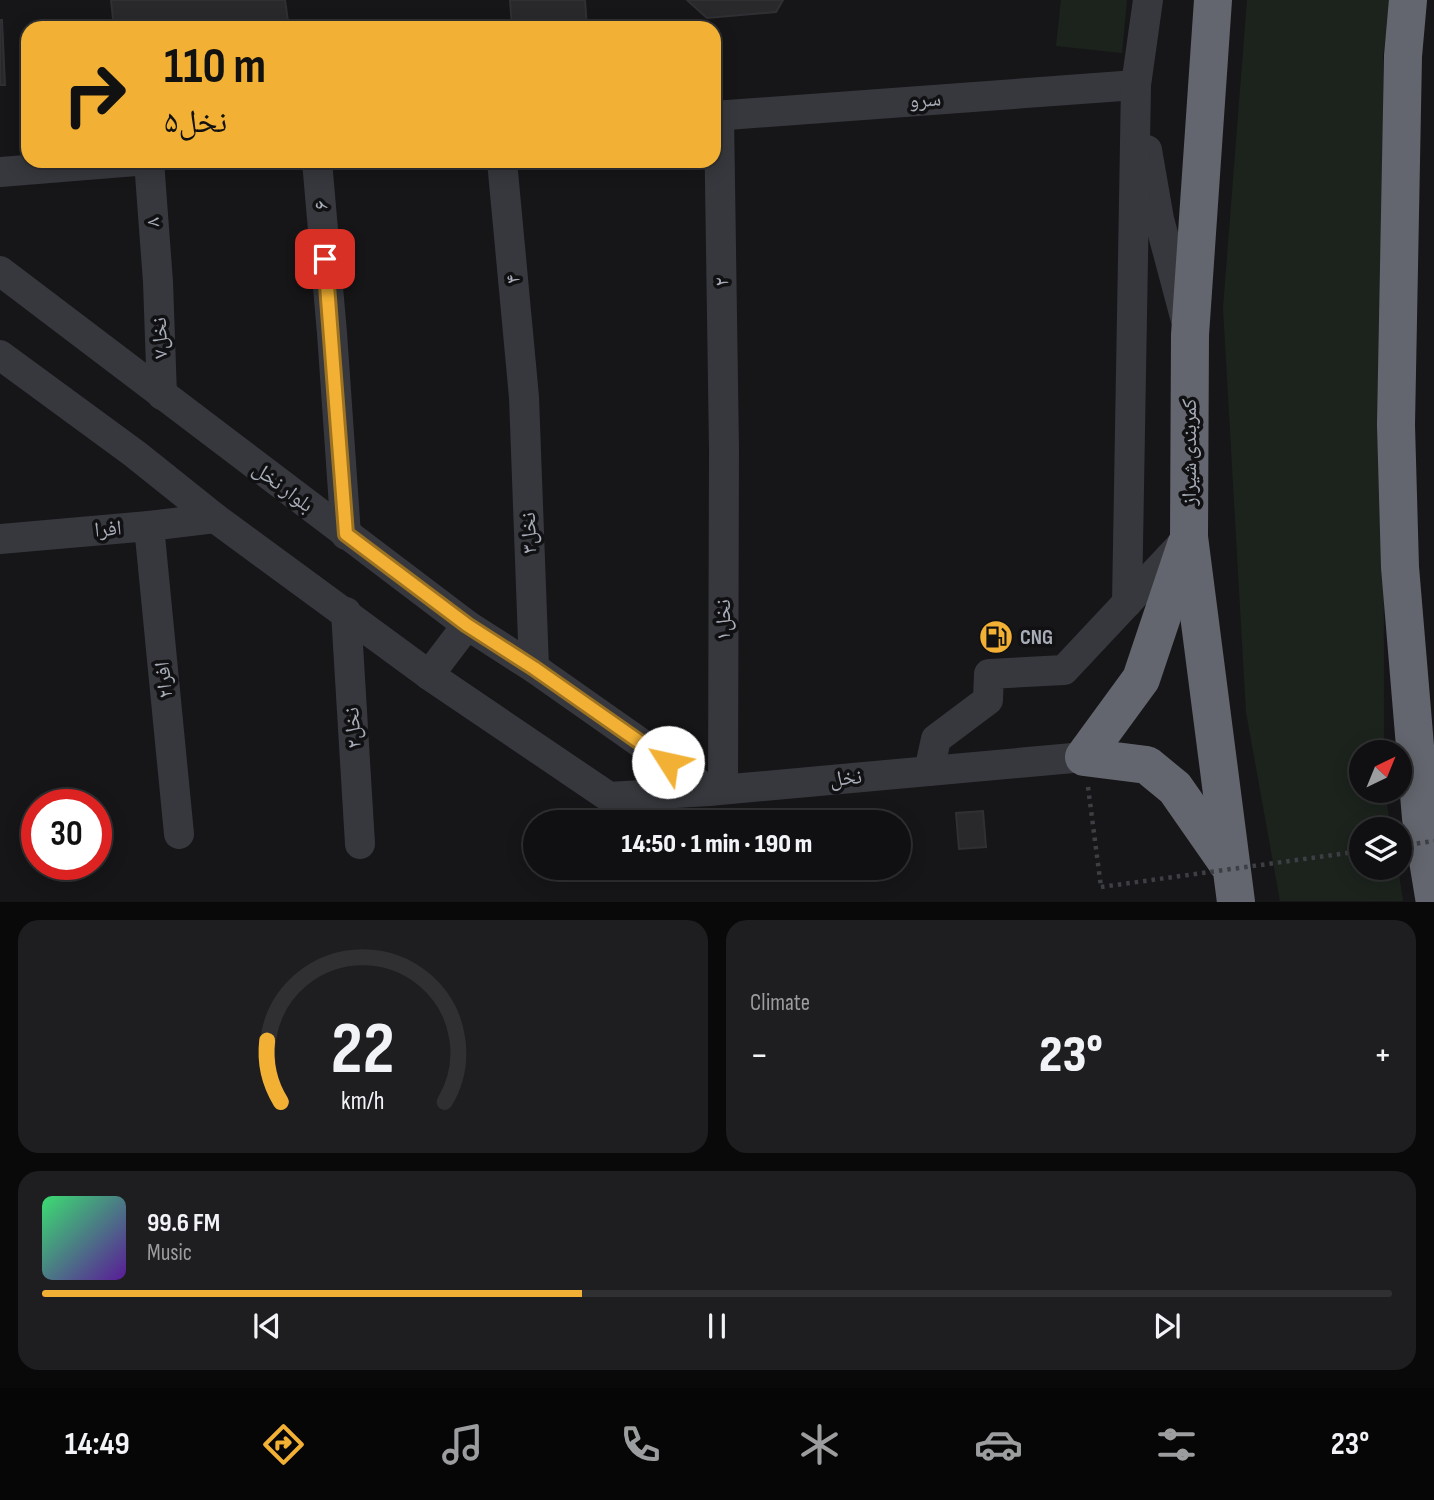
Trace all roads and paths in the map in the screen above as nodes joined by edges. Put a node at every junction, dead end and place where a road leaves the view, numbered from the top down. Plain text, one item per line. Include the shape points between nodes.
1 (1148, 0) edge
2 (1213, 0) edge
3 (1408, 0) edge
4 (1136, 85) junction
5 (721, 115) edge
6 (49, 168) edge
7 (150, 168) edge
8 (318, 168) edge
9 (503, 168) edge
10 (718, 168) edge
11 (0, 172) edge
12 (0, 271) edge
13 (158, 282) joint
14 (1190, 335) junction
15 (0, 355) edge
16 (162, 395) junction
17 (524, 397) joint
18 (724, 450) joint
19 (215, 517) junction
20 (149, 526) junction
21 (346, 534) junction
22 (1189, 537) junction
23 (0, 539) edge
24 (1126, 603) junction
25 (346, 612) junction
26 (467, 625) junction
27 (534, 668) junction
28 (429, 676) junction
29 (1084, 757) junction
30 (929, 771) junction
31 (716, 790) junction
32 (1092, 823) dead end
33 (179, 834) dead end
34 (1434, 841) edge
35 (360, 844) dead end
36 (1412, 844) edge
37 (1349, 853) edge
38 (1234, 886) edge
39 (1434, 897) edge

1 - 4 street
2 - 14 highway, کمربندی شیراز
3 - 39 highway via 1396,438 1400,567 1420,804
4 - 5 street, سرو
4 - 14 street via 1159,219
4 - 24 street
6 - 11 street
7 - 13 street, ۸
8 - 21 street, ۶
9 - 17 street, ۴
10 - 18 street, ۲
12 - 16 street, بلوار نخل
13 - 16 street, نخل۷
14 - 22 highway, کمربندی شیراز
15 - 19 street
16 - 21 street, بلوار نخل
17 - 27 street, نخل۳
18 - 31 street, نخل۱
19 - 20 street, افرا
19 - 25 street
20 - 23 street, افرا
20 - 33 street, ۲افرا
21 - 26 street, بلوار نخل
22 - 24 street
22 - 29 highway via 1141,679
22 - 38 highway, کمربندی شیراز
24 - 30 street via 1064,670 989,674 988,700 936,739
25 - 28 street
25 - 35 street, نخل۲
26 - 27 street, بلوار نخل
26 - 28 street
27 - 31 street, بلوار نخل
28 - 31 street, نخل via 609,797
29 - 30 street, نخل
29 - 38 highway via 1147,765 1175,788
30 - 31 street, نخل
32 - 37 path, bridge via 1101,887
34 - 36 path, bridge

